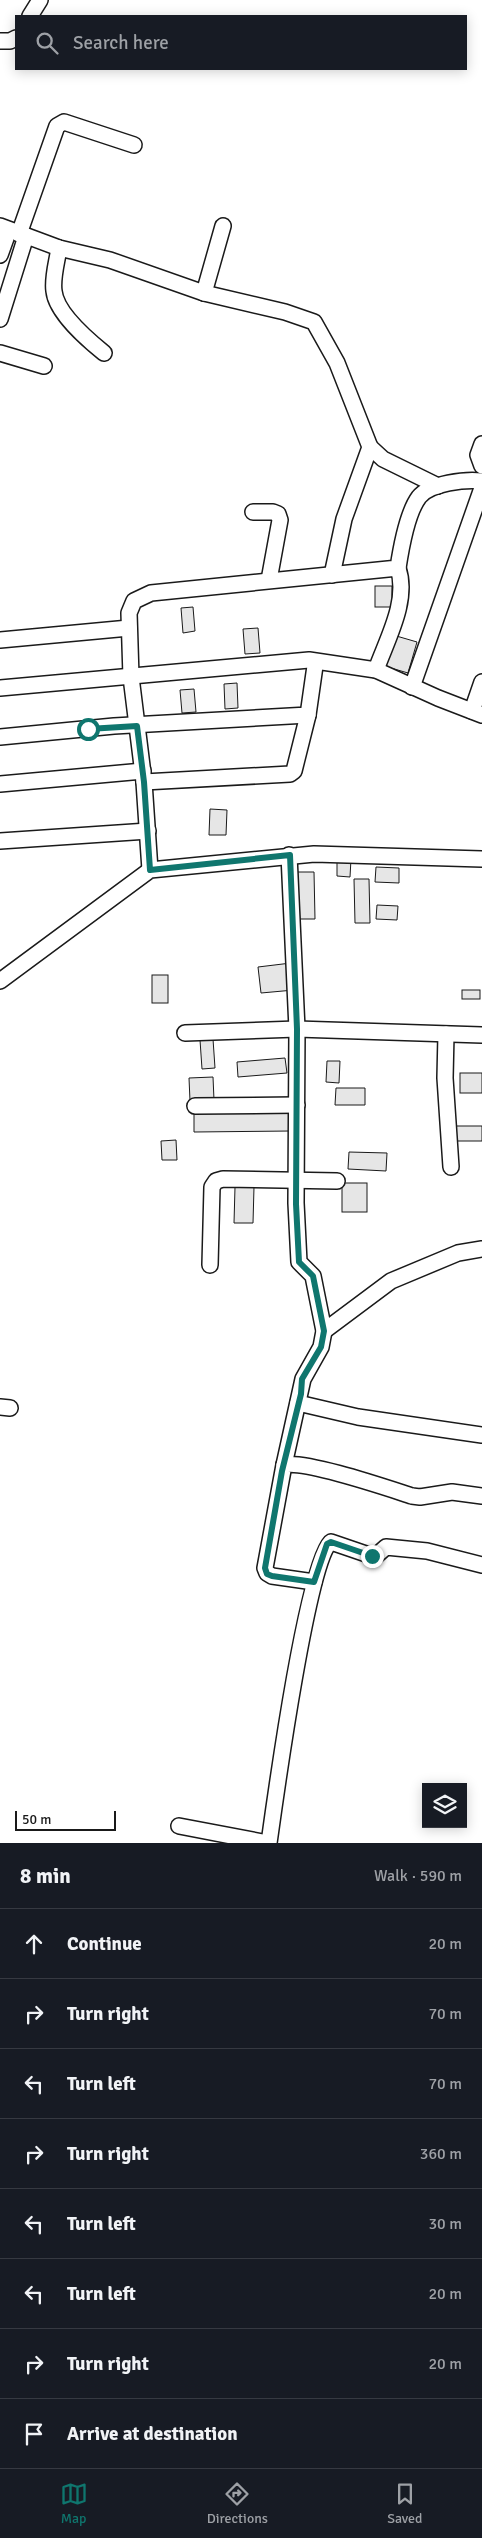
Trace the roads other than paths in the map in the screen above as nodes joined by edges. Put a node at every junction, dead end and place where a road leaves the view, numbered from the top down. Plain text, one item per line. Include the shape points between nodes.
1 (40, 0) edge
2 (31, 15) edge
3 (15, 38) edge
4 (0, 41) edge
5 (134, 145) dead end
6 (223, 226) dead end
7 (14, 231) edge
8 (59, 248) junction
9 (0, 255) edge
10 (204, 293) junction
11 (0, 319) edge
12 (0, 353) edge
13 (104, 353) dead end
14 (44, 366) dead end
15 (482, 444) edge
16 (370, 447) junction
17 (482, 466) edge
18 (482, 481) edge
19 (438, 486) junction
20 (482, 488) edge
21 (253, 512) dead end
22 (398, 568) junction
23 (332, 574) junction
24 (269, 580) junction
25 (129, 628) junction
26 (0, 640) edge
27 (313, 662) junction
28 (376, 670) junction
29 (131, 677) junction
30 (482, 682) edge
31 (412, 687) junction
32 (0, 688) edge
33 (477, 713) edge
34 (308, 715) junction
35 (137, 726) junction
36 (0, 737) edge
37 (144, 777) junction
38 (0, 784) edge
39 (148, 831) junction
40 (0, 841) edge
41 (290, 855) junction
42 (482, 859) edge
43 (150, 870) junction
44 (0, 981) edge
45 (297, 1029) junction
46 (185, 1033) dead end
47 (446, 1034) junction
48 (482, 1035) edge
49 (297, 1105) junction
50 (195, 1106) dead end
51 (451, 1167) dead end
52 (337, 1181) dead end
53 (296, 1182) junction
54 (482, 1249) edge
55 (210, 1265) dead end
56 (324, 1331) junction
57 (298, 1403) junction
58 (482, 1435) edge
59 (284, 1466) junction
60 (482, 1496) edge
61 (482, 1564) edge
62 (314, 1582) junction
63 (179, 1826) dead end
64 (269, 1843) edge

1 - 2 street
3 - 4 street
5 - 7 street via 61,123
6 - 10 street
7 - 8 street
7 - 9 street
7 - 11 street
8 - 10 street via 110,260
8 - 13 street via 54,292 58,302 77,330
10 - 16 street via 314,322 337,363
12 - 14 street
15 - 17 street via 478,455
16 - 19 street via 384,459
16 - 23 street via 344,519
18 - 19 street via 455,481
19 - 22 street via 419,496 410,516
20 - 31 street
21 - 24 street via 273,512 280,520
22 - 23 street
22 - 28 street via 402,579 400,602
23 - 24 street
24 - 25 street via 151,593 134,601 129,613
25 - 26 street
25 - 29 street
27 - 28 street
27 - 29 street via 302,660
27 - 34 street
28 - 31 street
29 - 32 street
29 - 35 street
30 - 33 street
31 - 33 street
34 - 35 street
34 - 37 street via 292,773
35 - 36 street
35 - 37 street
37 - 38 street
37 - 39 street
39 - 40 street
39 - 43 street
41 - 42 street via 344,853
41 - 43 street
41 - 45 street
43 - 44 street
45 - 46 street
45 - 47 street
45 - 49 street
47 - 48 street
47 - 51 street via 445,1078
49 - 50 street
49 - 53 street
52 - 53 street
53 - 55 street via 223,1179 216,1182 212,1187
53 - 56 street via 299,1262 313,1276
54 - 56 street via 458,1253 391,1281
56 - 57 street via 321,1347 302,1379
57 - 58 street via 358,1418
57 - 59 street
59 - 60 street via 291,1464 330,1472 412,1496 452,1492
59 - 62 street via 265,1568 272,1576
61 - 62 street via 427,1551 392,1547 372,1556 331,1542 325,1546
62 - 64 street via 284,1734
63 - 64 street

